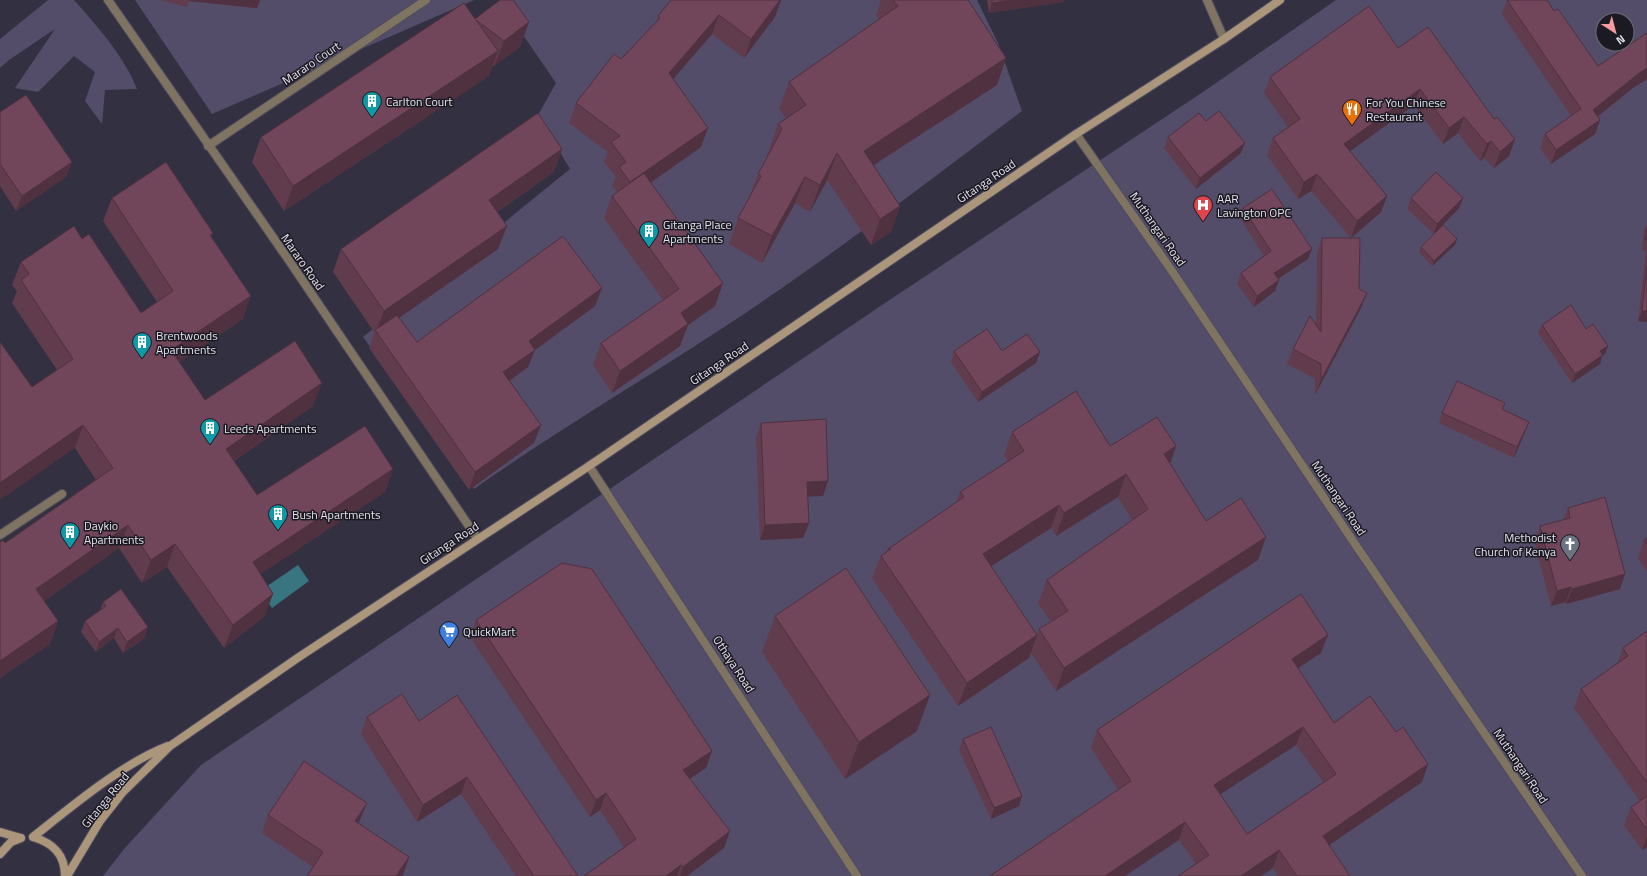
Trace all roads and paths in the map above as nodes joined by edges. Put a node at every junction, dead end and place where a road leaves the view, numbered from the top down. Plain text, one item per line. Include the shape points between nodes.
1 (108, 0) edge
2 (426, 0) edge
3 (1207, 0) edge
4 (1280, 0) edge
5 (1224, 39) junction
6 (1076, 134) junction
7 (208, 146) junction
8 (589, 466) junction
9 (62, 494) dead end
10 (0, 535) edge
11 (477, 538) junction
12 (170, 746) junction
13 (0, 832) edge
14 (21, 838) junction
15 (33, 838) junction
16 (0, 854) edge
17 (66, 876) edge
18 (857, 876) edge
19 (1582, 876) edge

1 - 7 street, Mararo Road
2 - 7 street, Mararo Court
3 - 5 street
4 - 5 main road, Gitanga Road
5 - 6 main road, Gitanga Road
6 - 8 main road, Gitanga Road
6 - 19 street, Muthangari Road via 1172,271
7 - 11 street, Mararo Road via 288,259
8 - 11 main road, Gitanga Road
8 - 18 street, Othaya Road
9 - 10 street
11 - 12 main road, Gitanga Road
12 - 15 main road, Gitanga Road via 152,752 91,792
12 - 17 main road, Gitanga Road via 122,793 100,821
13 - 14 main road
14 - 15 street, Gitanga Road
14 - 16 main road via 12,842
15 - 17 main road, Gitanga Road via 55,847 62,857

